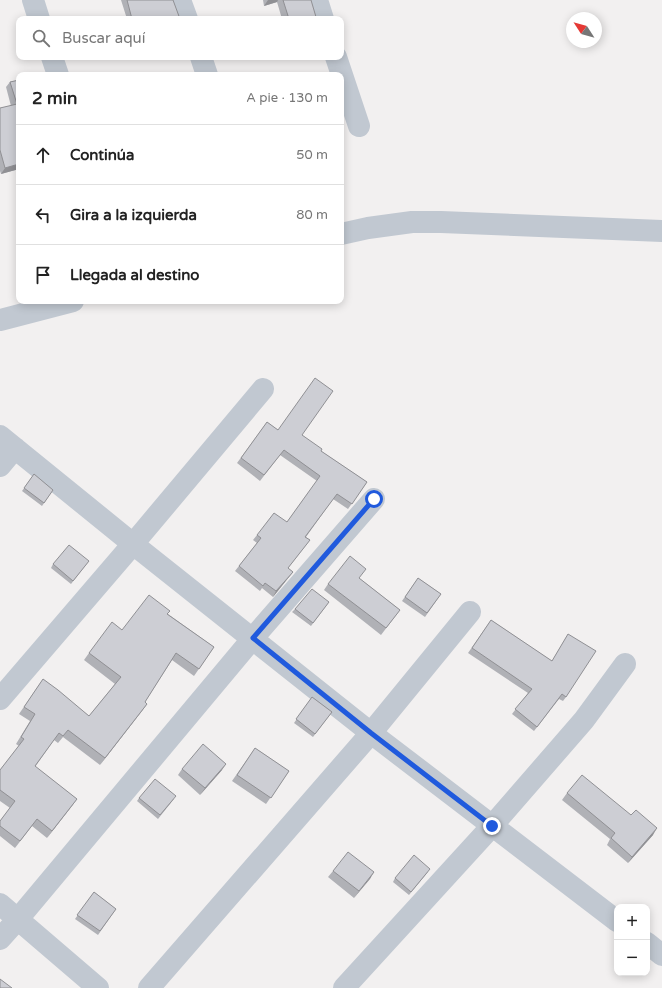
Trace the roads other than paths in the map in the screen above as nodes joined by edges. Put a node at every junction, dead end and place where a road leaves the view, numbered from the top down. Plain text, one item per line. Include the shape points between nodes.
1 (33, 0) edge
2 (180, 0) edge
3 (317, 0) edge
4 (38, 16) edge
5 (186, 16) edge
6 (322, 16) edge
7 (53, 60) edge
8 (201, 60) edge
9 (337, 60) edge
10 (57, 72) edge
11 (206, 72) edge
12 (341, 72) edge
13 (344, 81) edge
14 (359, 126) dead end
15 (662, 231) edge
16 (344, 233) edge
17 (61, 304) edge
18 (0, 320) edge
19 (263, 389) dead end
20 (8, 442) edge
21 (0, 466) edge
22 (374, 499) dead end
23 (133, 544) junction
24 (470, 612) dead end
25 (253, 638) junction
26 (625, 664) dead end
27 (0, 699) edge
28 (371, 733) junction
29 (492, 826) junction
30 (0, 904) edge
31 (18, 919) junction
32 (614, 919) edge
33 (0, 939) edge
34 (650, 945) edge
35 (662, 955) edge
36 (98, 988) edge
37 (150, 988) edge
38 (344, 988) edge

1 - 4 street
2 - 5 street
3 - 6 street
7 - 10 street
8 - 11 street
9 - 12 street
13 - 14 street
15 - 16 street via 412,222
17 - 18 street
19 - 23 street
20 - 21 street
20 - 23 street
22 - 25 street
23 - 25 street
23 - 27 street
24 - 28 street
25 - 28 street
25 - 31 street
26 - 29 street via 584,720
28 - 29 street
28 - 37 street
29 - 32 street
29 - 38 street
30 - 31 street
31 - 33 street
31 - 36 street
34 - 35 street

